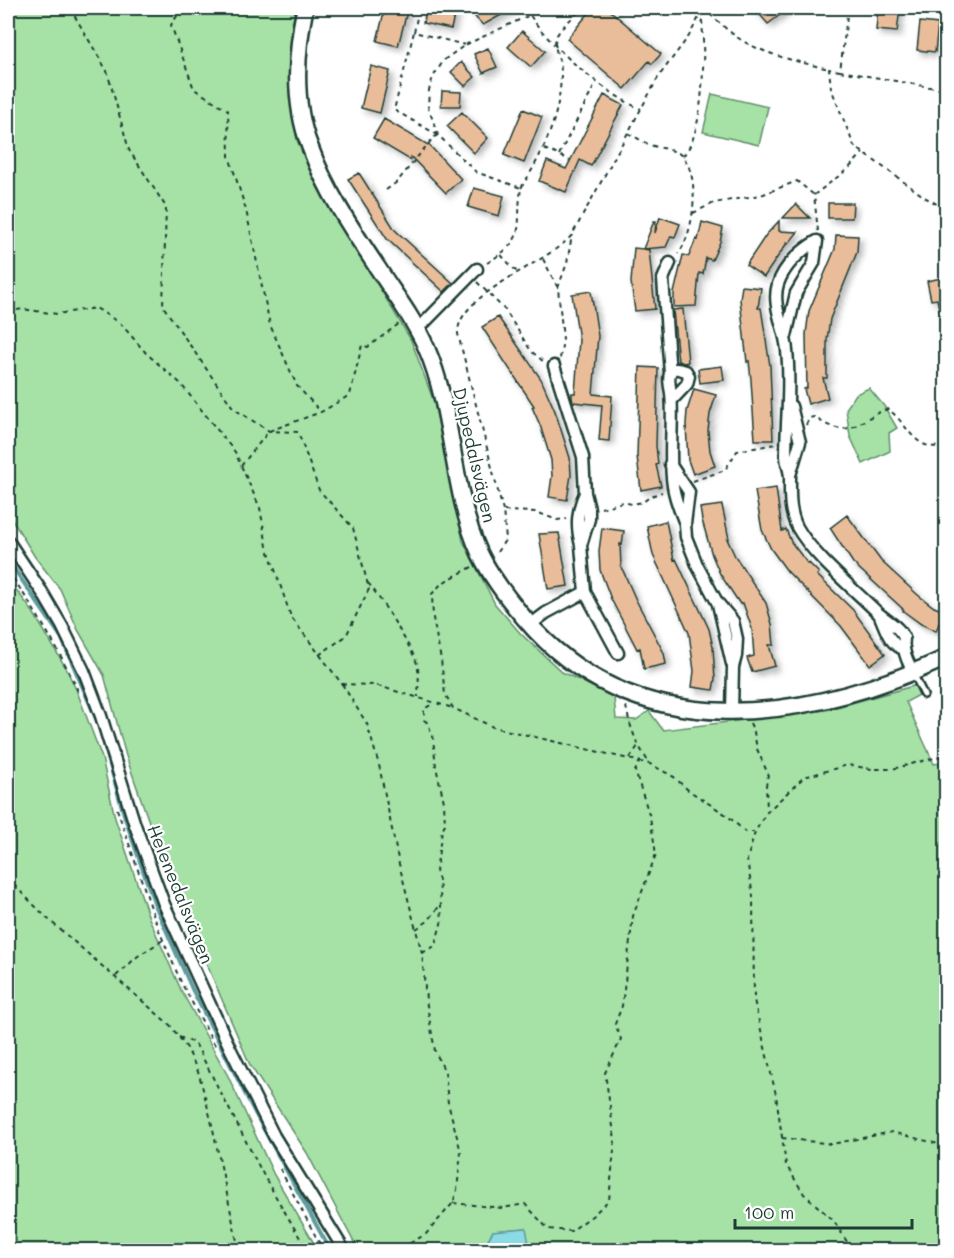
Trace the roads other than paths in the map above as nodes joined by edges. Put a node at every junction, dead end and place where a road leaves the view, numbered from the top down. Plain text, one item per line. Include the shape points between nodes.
1 (305, 8) edge
2 (670, 263) road end
3 (477, 269) road end
4 (777, 289) junction
5 (796, 293) junction
6 (413, 322) junction
7 (786, 337) junction
8 (554, 366) road end
9 (670, 374) junction
10 (789, 397) junction
11 (672, 400) junction
12 (670, 464) junction
13 (790, 475) junction
14 (585, 493) junction
15 (685, 524) junction
16 (8, 541) edge
17 (581, 545) junction
18 (585, 592) junction
19 (530, 625) junction
20 (618, 653) dead end
21 (946, 658) edge
22 (913, 673) junction
23 (924, 695) dead end
24 (732, 712) junction
25 (344, 1251) edge

1 - 6 street, Djupedalsvägen via 298,84 309,145 331,194
2 - 9 street via 663,279
3 - 6 street via 425,322
4 - 5 street via 790,288
4 - 5 street via 786,269 817,241 814,262
4 - 7 street via 777,311
5 - 7 street
6 - 19 street, Djupedalsvägen via 446,406 463,502 480,553
7 - 10 street
8 - 14 street via 583,457
9 - 11 street
9 - 11 street via 678,368 689,376
10 - 13 street via 786,460
10 - 13 street via 800,442
11 - 12 street
12 - 15 street via 676,503
12 - 15 street via 689,492
13 - 22 street via 792,517 798,529 880,615 887,634 903,649
14 - 17 street via 589,513
14 - 17 street via 577,516
15 - 24 street via 698,567 717,602 733,667
16 - 25 street, Helenedalsvägen via 42,592 84,671 164,904 220,1027 274,1136
17 - 18 street
18 - 19 street
18 - 20 street
19 - 24 street, Djupedalsvägen via 577,666 627,693 669,705
21 - 22 street, Djupedalsvägen
22 - 23 lane
22 - 24 street, Djupedalsvägen via 826,701

